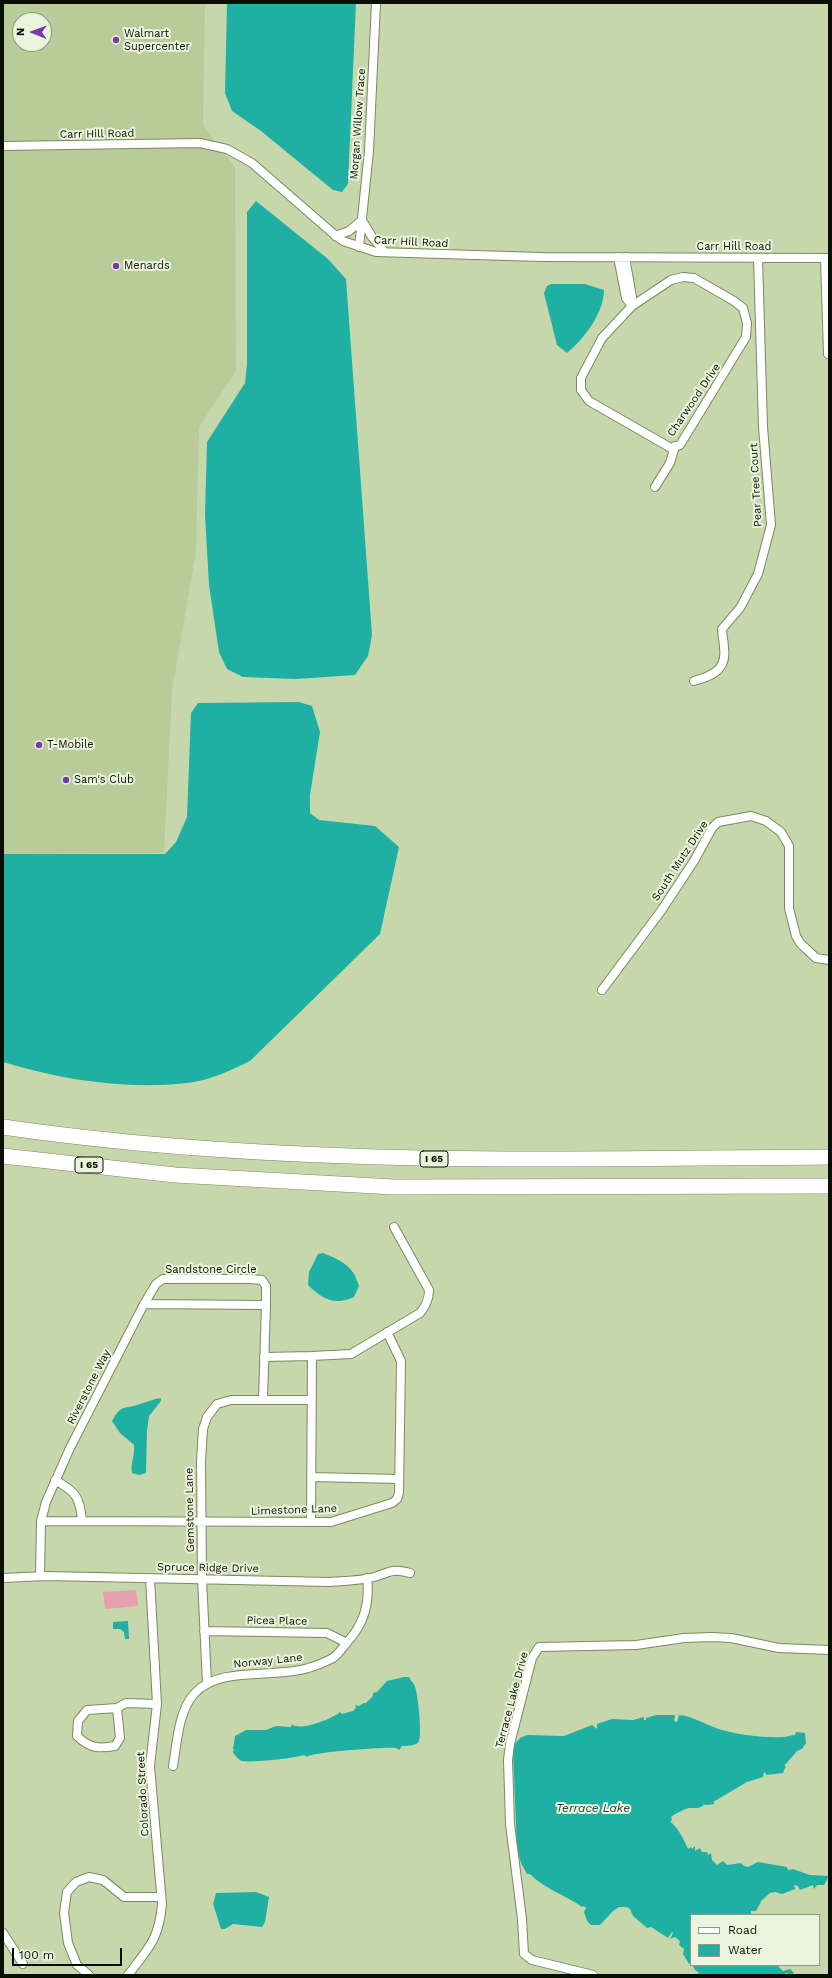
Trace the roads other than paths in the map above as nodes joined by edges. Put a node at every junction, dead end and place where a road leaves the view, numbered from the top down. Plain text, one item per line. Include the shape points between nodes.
1 (376, 3) edge
2 (3, 146) edge
3 (362, 220) junction
4 (335, 236) junction
5 (359, 247) junction
6 (385, 252) junction
7 (622, 257) junction
8 (758, 258) junction
9 (827, 258) edge
10 (632, 306) junction
11 (828, 354) dead end
12 (675, 446) junction
13 (655, 487) dead end
14 (694, 681) dead end
15 (829, 960) edge
16 (602, 990) dead end
17 (3, 1121) edge
18 (3, 1127) edge
19 (40, 1132) junction
20 (3, 1156) edge
21 (829, 1157) edge
22 (829, 1186) edge
23 (394, 1227) dead end
24 (144, 1304) junction
25 (266, 1305) junction
26 (387, 1332) junction
27 (312, 1356) junction
28 (264, 1357) junction
29 (263, 1399) junction
30 (312, 1400) junction
31 (312, 1477) junction
32 (55, 1480) junction
33 (400, 1480) junction
34 (42, 1521) junction
35 (82, 1521) junction
36 (311, 1522) junction
37 (202, 1523) junction
38 (410, 1573) dead end
39 (40, 1576) junction
40 (3, 1578) edge
41 (150, 1578) junction
42 (202, 1578) junction
43 (368, 1578) junction
44 (204, 1631) junction
45 (347, 1643) junction
46 (829, 1650) edge
47 (207, 1684) junction
48 (157, 1704) junction
49 (118, 1708) junction
50 (173, 1766) dead end
51 (161, 1897) junction
52 (3, 1933) edge
53 (7, 1945) edge
54 (23, 1964) dead end
55 (89, 1975) edge
56 (128, 1975) edge
57 (593, 1975) edge

1 - 3 street, Morgan Willow Trace via 369,151
2 - 4 street, Carr Hill Road via 200,143 227,149 252,163
3 - 4 street via 349,231
3 - 5 street, Morgan Willow Trace
3 - 6 street
4 - 5 street, Carr Hill Road
5 - 6 street, Carr Hill Road
6 - 7 street, Carr Hill Road
7 - 8 street, Carr Hill Road
7 - 10 street via 626,298
8 - 9 street, Carr Hill Road
8 - 14 street, Pear Tree Court via 763,427 772,525 758,574 740,608 722,629 725,656 722,664 712,676
9 - 11 street
10 - 12 street, Charwood Drive via 602,338 581,378 581,390 588,401 671,448
10 - 12 street, Charwood Drive via 671,280 683,277 694,278 743,308 747,323 746,337 680,445
12 - 13 street via 670,463
15 - 16 street, South Mutz Drive via 816,958 796,936 789,908 789,846 781,832 766,821 751,816 718,822 712,828 664,906
17 - 19 highway
18 - 19 highway, I 65
19 - 21 highway, I 65 via 176,1147 396,1159
20 - 22 highway, I 65 via 175,1175 394,1187
23 - 26 street via 429,1290 429,1298 420,1313
24 - 25 street
24 - 25 street, Sandstone Circle via 156,1284 163,1279 250,1279 262,1280 266,1286
24 - 32 street, Riverstone Way
25 - 28 street
26 - 27 street via 351,1354
26 - 33 street, Limestone Lane via 401,1361
27 - 28 street
27 - 30 street
28 - 29 street
29 - 30 street
29 - 37 street, Gemstone Lane via 231,1400 217,1404 207,1417 201,1461
30 - 31 street
31 - 33 street
31 - 36 street
32 - 34 street, Riverstone Way
32 - 35 street via 77,1496
33 - 36 street, Limestone Lane via 397,1499 392,1504 343,1520
34 - 35 street, Limestone Lane
34 - 39 street, Riverstone Way
35 - 37 street, Limestone Lane
36 - 37 street, Limestone Lane
37 - 42 street, Gemstone Lane
38 - 43 street, Spruce Ridge Drive via 396,1569
39 - 40 street, Spruce Ridge Drive
39 - 41 street, Spruce Ridge Drive
41 - 42 street, Spruce Ridge Drive
41 - 48 street, Colorado Street
42 - 43 street, Spruce Ridge Drive via 329,1582
42 - 44 street, Gemstone Lane
43 - 45 street, Norway Lane via 366,1611 359,1629
44 - 45 street, Picea Place via 327,1633
44 - 47 street, Gemstone Lane
45 - 47 street, Norway Lane via 334,1657 307,1669 228,1677
46 - 57 street, Terrace Lake Drive via 779,1648 731,1638 711,1637 636,1645 539,1647 532,1658 508,1760 510,1824 524,1954 532,1960
47 - 50 street, Norway Lane via 194,1694 184,1712
48 - 49 street via 126,1703
48 - 51 street, Colorado Street via 150,1766
49 - 49 street via 87,1710 78,1721 77,1736 86,1745 101,1748 115,1746 120,1738
51 - 55 street via 124,1897 103,1880 89,1877 76,1882 67,1892 64,1913 68,1943 77,1965
51 - 56 street, Colorado Street via 160,1925 155,1939
52 - 53 street
53 - 54 street

